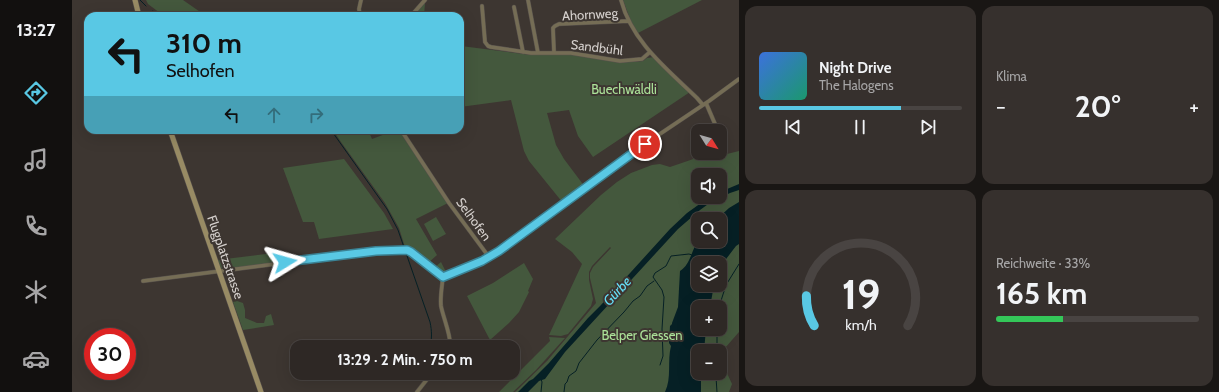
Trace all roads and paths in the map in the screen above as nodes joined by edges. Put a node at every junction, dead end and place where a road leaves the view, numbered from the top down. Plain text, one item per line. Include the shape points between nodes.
1 (135, 0) edge
2 (361, 0) edge
3 (425, 0) edge
4 (528, 0) edge
5 (621, 0) edge
6 (482, 6) dead end
7 (514, 7) dead end
8 (138, 12) edge
9 (359, 12) edge
10 (414, 12) edge
11 (629, 22) junction
12 (523, 52) junction
13 (554, 52) junction
14 (650, 52) junction
15 (538, 53) junction
16 (739, 79) edge
17 (705, 104) junction
18 (715, 124) edge
19 (171, 134) edge
20 (404, 134) edge
21 (489, 257) junction
22 (219, 271) junction
23 (443, 277) junction
24 (143, 281) dead end
25 (449, 340) edge
26 (426, 380) edge
27 (262, 392) edge
28 (417, 392) edge

1 - 8 street
2 - 9 street
3 - 10 street
4 - 15 street
5 - 11 street
6 - 12 street, Sandbühl via 485,42 488,46
7 - 12 street
11 - 13 street, Ahornweg via 559,24 553,28
11 - 14 street
12 - 15 street, Sandbühl
13 - 14 street, Sandbühl via 628,61 642,59
13 - 15 street, Sandbühl
14 - 17 street
16 - 17 street
17 - 18 street
17 - 21 street via 645,144
19 - 22 street, Flugplatzstrasse
20 - 21 street, Selhofen
21 - 23 street, Selhofen
22 - 23 street via 376,251 405,250
22 - 24 street
22 - 27 street, Flugplatzstrasse
23 - 25 street via 441,304
26 - 28 street

